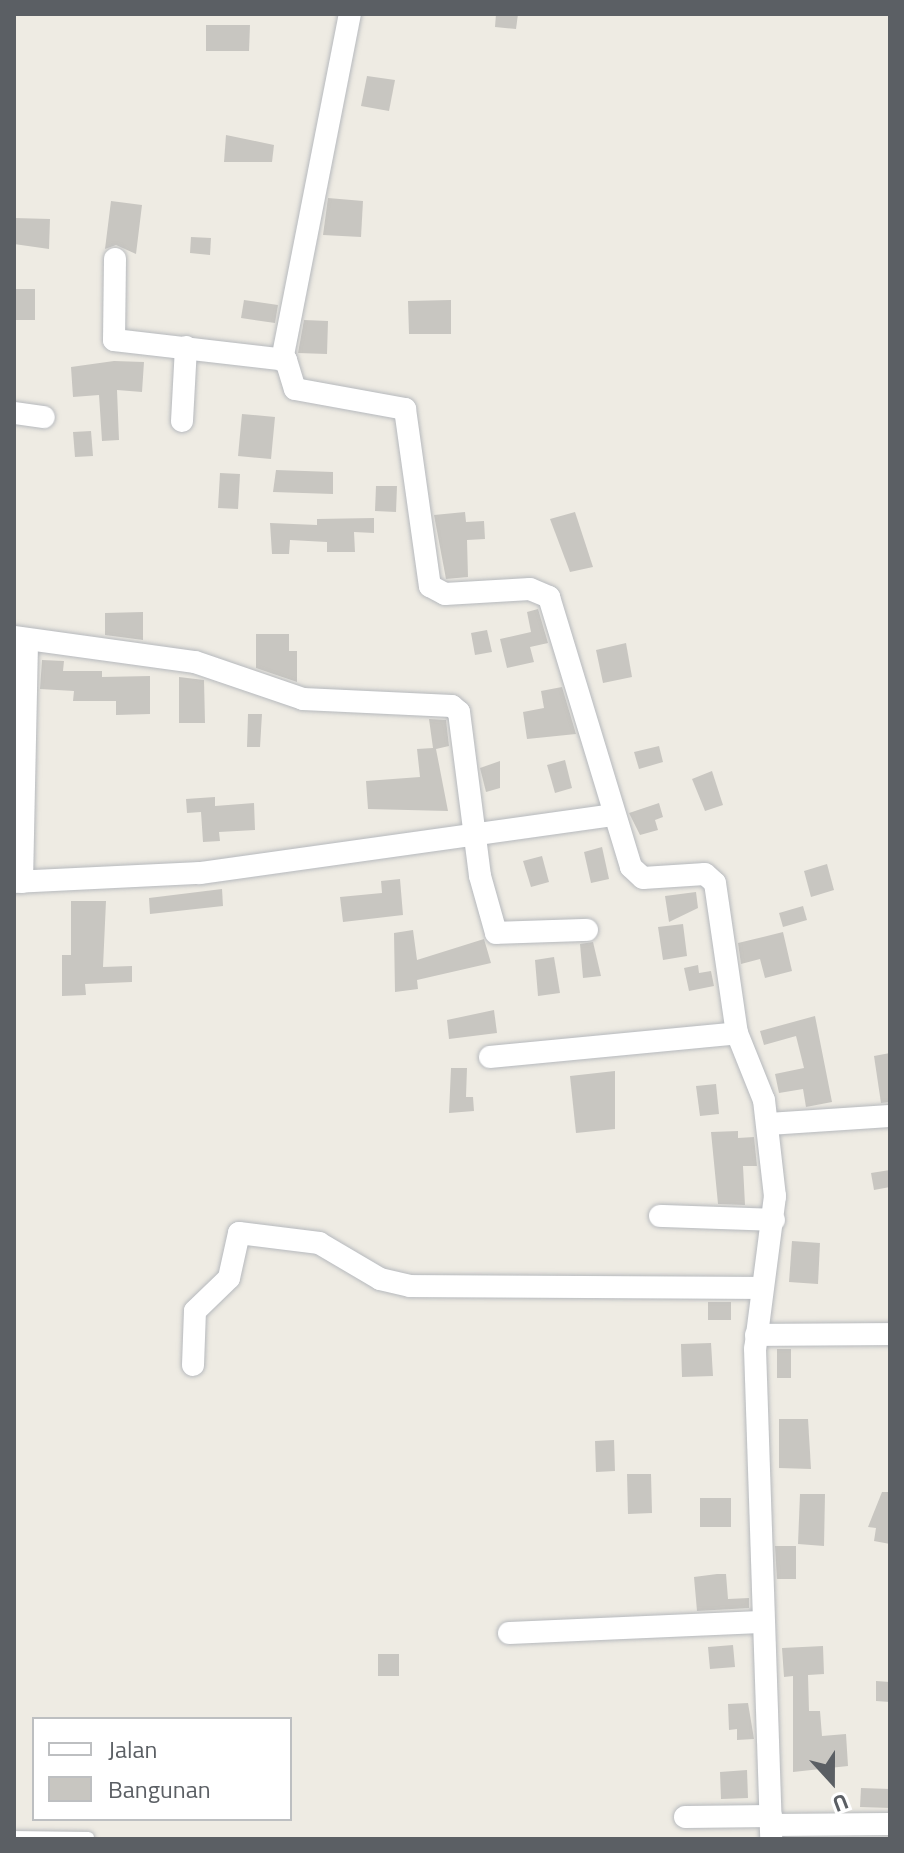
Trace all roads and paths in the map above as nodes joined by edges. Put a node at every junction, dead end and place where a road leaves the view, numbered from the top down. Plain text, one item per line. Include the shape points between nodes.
1 (350, 14) edge
2 (115, 259) dead end
3 (186, 347) junction
4 (282, 360) junction
5 (14, 413) edge
6 (44, 417) dead end
7 (182, 421) dead end
8 (20, 638) edge
9 (614, 815) junction
10 (473, 833) junction
11 (18, 882) edge
12 (587, 930) dead end
13 (737, 1033) junction
14 (490, 1057) dead end
15 (890, 1116) edge
16 (768, 1124) junction
17 (660, 1216) dead end
18 (774, 1220) junction
19 (760, 1288) junction
20 (890, 1334) edge
21 (756, 1335) junction
22 (193, 1365) dead end
23 (761, 1622) junction
24 (509, 1633) dead end
25 (685, 1817) dead end
26 (890, 1824) edge
27 (771, 1826) edge
28 (14, 1836) edge
29 (88, 1837) edge

1 - 4 street
2 - 3 street via 113,339
3 - 4 street
3 - 7 street
4 - 9 street via 289,363 293,388 405,409 432,589 445,594 530,589 553,602
5 - 6 street
8 - 10 street via 195,662 303,699 452,706 459,712
8 - 11 street
9 - 10 street
9 - 13 street via 636,874 705,874 715,883
10 - 11 street via 200,873
10 - 12 street via 498,935
13 - 14 street
13 - 16 street via 760,1083
15 - 16 street
16 - 18 street
17 - 18 street
18 - 19 street
19 - 21 street
19 - 22 street via 410,1286 380,1279 319,1243 239,1233 229,1278 195,1311
20 - 21 street
21 - 23 street
23 - 24 street
23 - 27 street
25 - 27 street
26 - 27 street
28 - 29 lane

